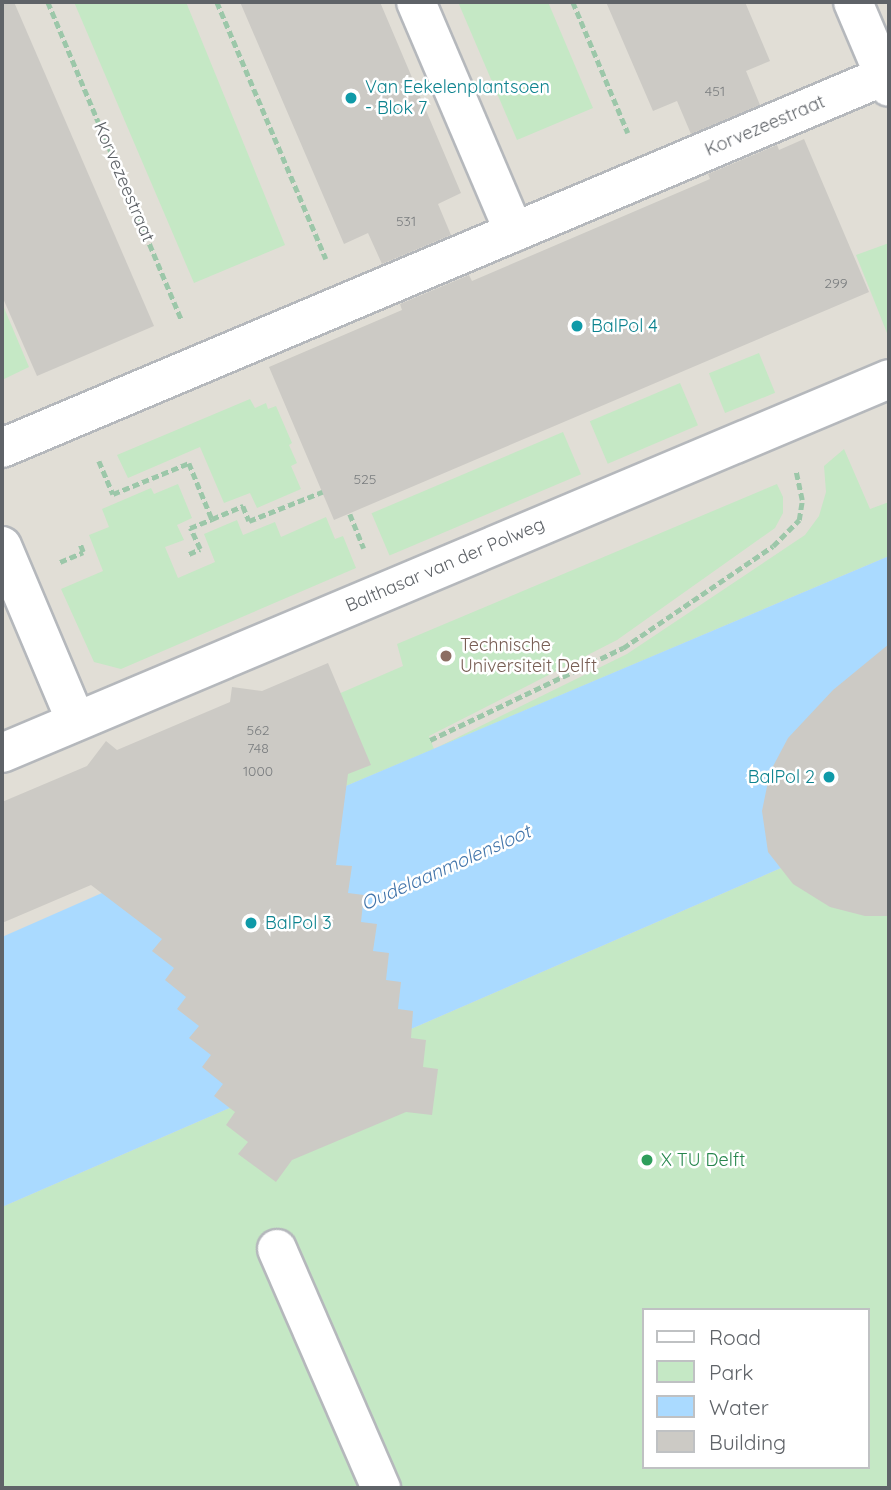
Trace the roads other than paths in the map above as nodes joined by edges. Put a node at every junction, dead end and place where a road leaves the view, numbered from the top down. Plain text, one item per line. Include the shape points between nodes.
1 (416, 2) edge
2 (852, 2) edge
3 (887, 81) edge
4 (514, 232) junction
5 (889, 379) edge
6 (2, 448) edge
7 (2, 547) edge
8 (76, 721) junction
9 (2, 753) edge
10 (278, 1249) dead end
11 (381, 1488) edge

1 - 4 street
2 - 3 street
3 - 4 street, Korvezeestraat
4 - 6 street, Korvezeestraat
5 - 8 street, Balthasar van der Polweg
7 - 8 street
8 - 9 street, Balthasar van der Polweg
10 - 11 street

